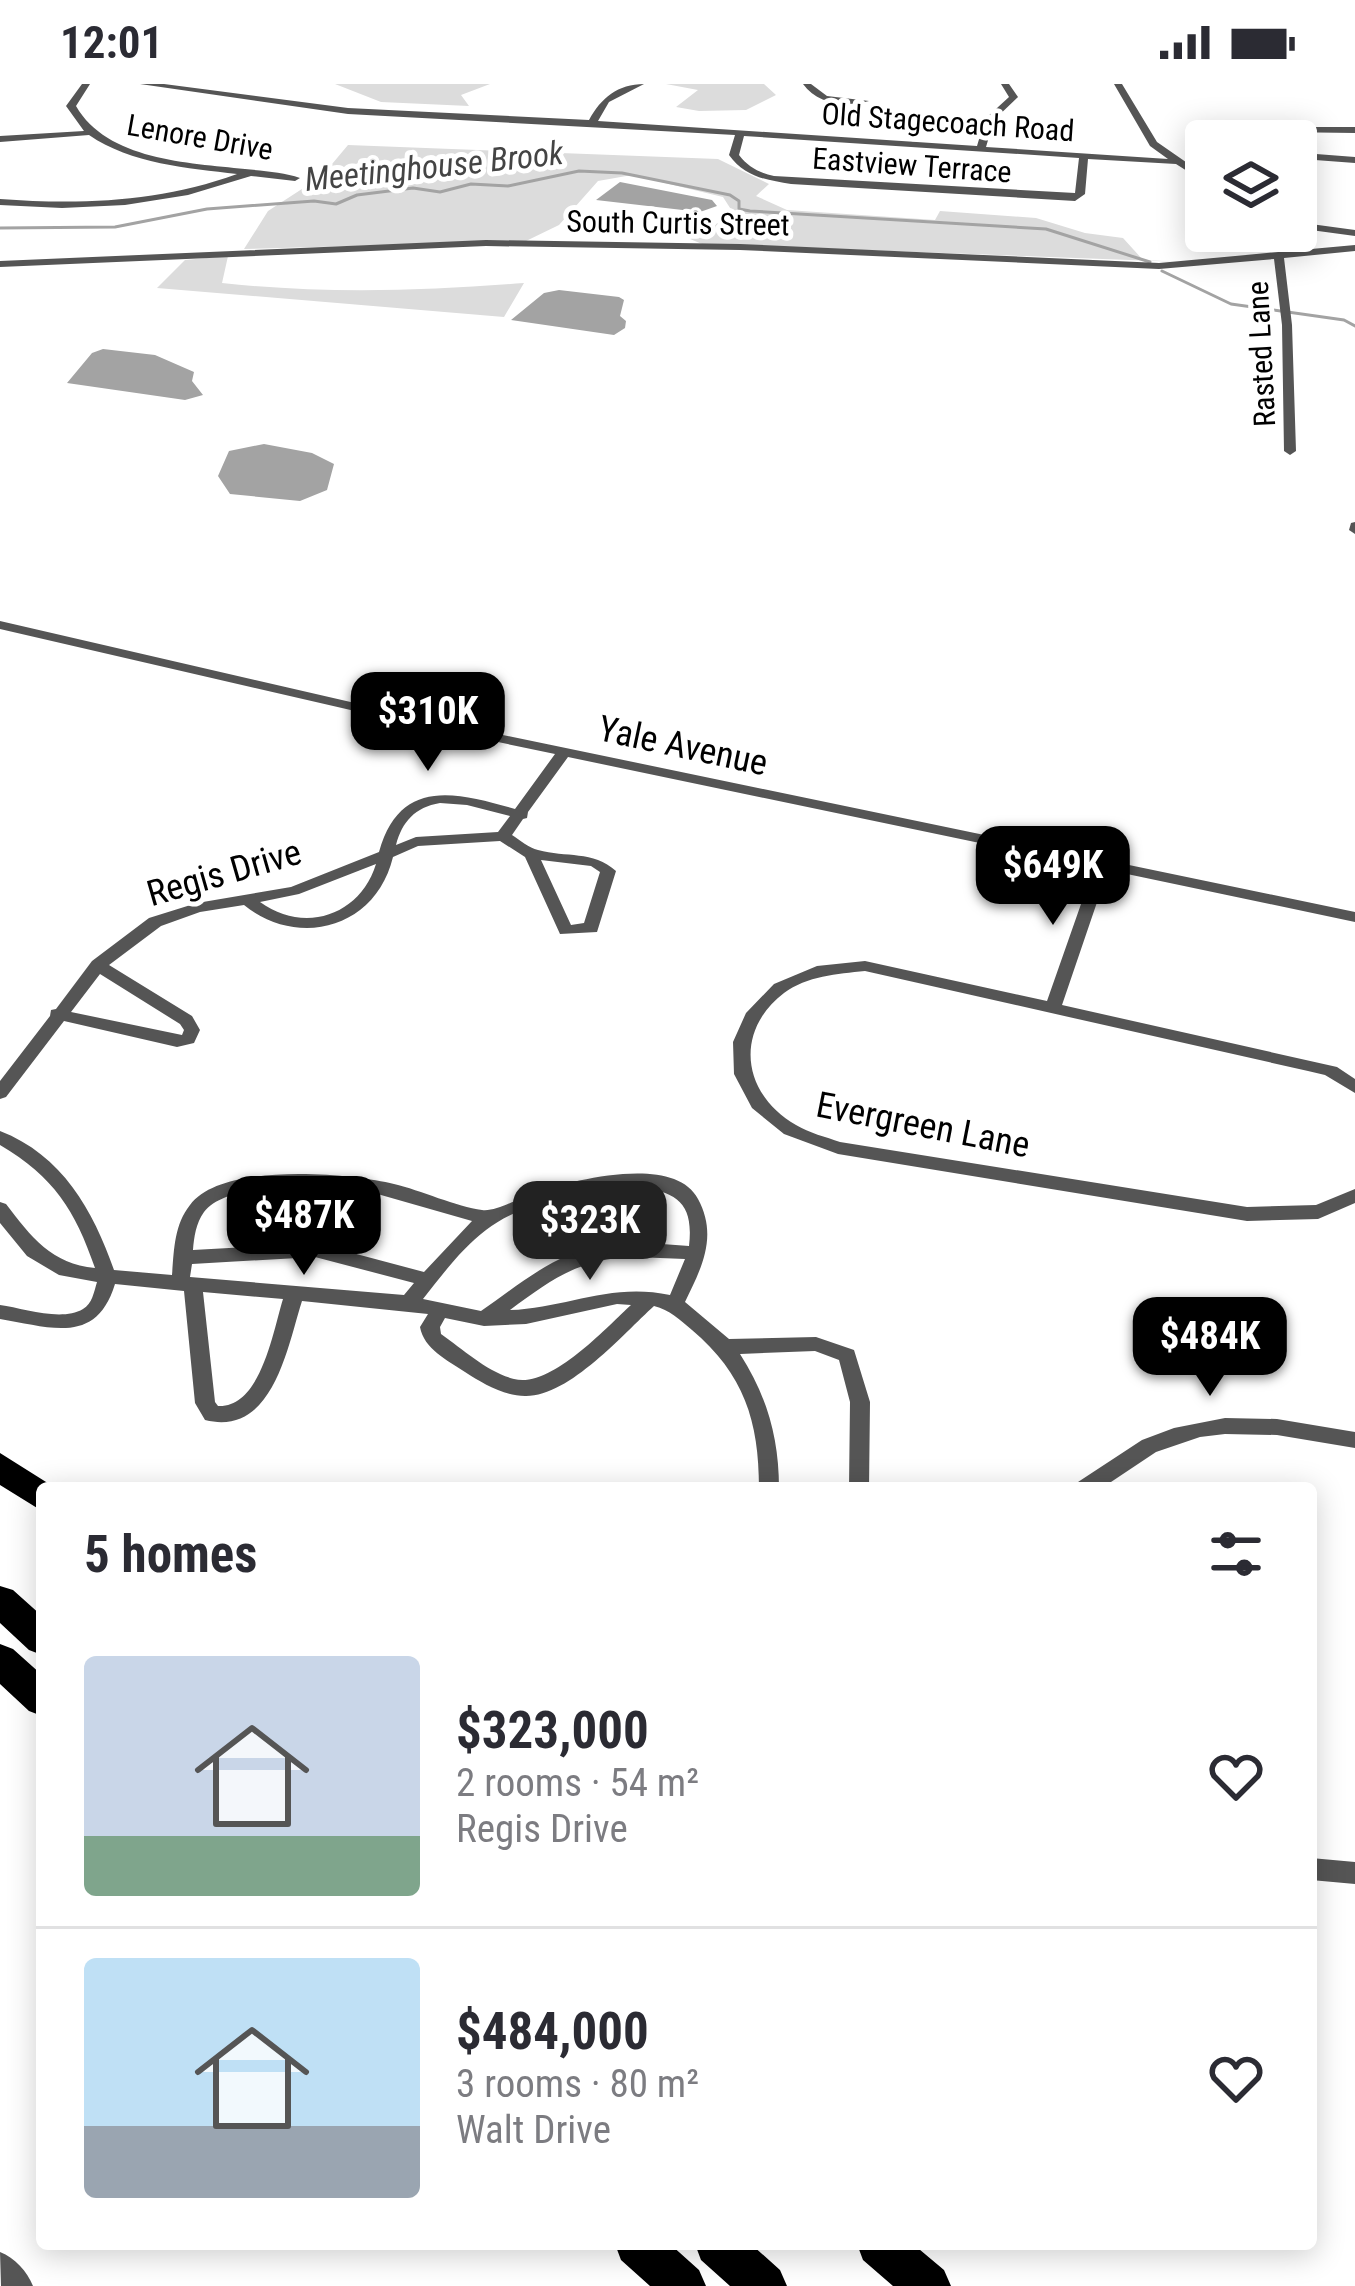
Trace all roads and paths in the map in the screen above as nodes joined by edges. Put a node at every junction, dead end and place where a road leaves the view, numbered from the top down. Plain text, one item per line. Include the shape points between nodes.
1 (86, 84) edge
2 (144, 84) edge
3 (640, 84) edge
4 (807, 84) edge
5 (1005, 84) edge
6 (1118, 84) edge
7 (865, 101) dead end
8 (592, 123) junction
9 (1355, 130) edge
10 (741, 132) junction
11 (1317, 132) edge
12 (86, 134) junction
13 (0, 139) edge
14 (981, 149) junction
15 (1084, 156) junction
16 (1317, 156) edge
17 (1355, 160) edge
18 (1174, 162) junction
19 (1185, 168) edge
20 (251, 172) junction
21 (295, 178) dead end
22 (0, 202) edge
23 (1317, 228) edge
24 (1355, 233) edge
25 (1355, 248) edge
26 (1280, 256) junction
27 (0, 263) edge
28 (1290, 451) dead end
29 (0, 625) edge
30 (564, 752) junction
31 (522, 814) junction
32 (502, 836) junction
33 (387, 851) junction
34 (531, 854) junction
35 (1102, 865) junction
36 (249, 901) junction
37 (1355, 916) edge
38 (98, 965) junction
39 (1053, 1007) junction
40 (57, 1014) junction
41 (1355, 1087) edge
42 (0, 1093) edge
43 (0, 1137) edge
44 (1355, 1196) edge
45 (0, 1209) edge
46 (487, 1219) junction
47 (698, 1253) junction
48 (185, 1257) junction
49 (108, 1278) junction
50 (428, 1280) junction
51 (187, 1285) junction
52 (294, 1294) junction
53 (650, 1298) junction
54 (409, 1303) junction
55 (675, 1304) junction
56 (0, 1312) edge
57 (439, 1312) junction
58 (484, 1318) junction
59 (725, 1347) junction
60 (1355, 1440) edge
61 (3, 1472) edge
62 (768, 1482) edge
63 (859, 1482) edge
64 (1094, 1482) edge
65 (36, 1493) edge
66 (0, 1601) edge
67 (36, 1634) edge
68 (0, 1660) edge
69 (36, 1693) edge
70 (1317, 1870) edge
71 (1355, 1873) edge
72 (643, 2250) edge
73 (724, 2250) edge
74 (886, 2250) edge
75 (0, 2265) edge
76 (19, 2286) edge
77 (682, 2286) edge
78 (764, 2286) edge
79 (928, 2286) edge

1 - 12 street, Lenore Drive via 71,106
2 - 8 street, Old Stagecoach Road via 348,111
3 - 8 street via 605,100
4 - 7 street via 813,94
5 - 14 street via 1014,98 990,119
6 - 18 street via 1153,144
8 - 10 street, Old Stagecoach Road
9 - 11 street
10 - 14 street, Old Stagecoach Road
10 - 15 street, Eastview Terrace via 734,146 739,164 791,181 1073,199
12 - 13 street
12 - 20 street, Lenore Drive via 137,154
14 - 15 street, Old Stagecoach Road
15 - 18 street, Old Stagecoach Road
16 - 17 street
18 - 19 street
20 - 21 street, Lenore Drive
20 - 22 street via 118,202
23 - 24 street
25 - 26 street, South Curtis Street
26 - 27 street, South Curtis Street via 1138,266 486,243
26 - 28 street, Rasted Lane
29 - 30 street, Yale Avenue
30 - 31 street
30 - 35 street, Yale Avenue
31 - 32 street
31 - 33 street via 428,800 397,823
32 - 33 street, Regis Drive
32 - 34 street
33 - 36 street, Regis Drive via 294,892
33 - 36 street via 385,874 364,904 335,919 273,921
34 - 34 street via 566,930 591,928 608,871
35 - 37 street, Yale Avenue
35 - 39 street
36 - 38 street, Regis Drive via 155,922
38 - 40 street, Regis Drive
38 - 40 street via 186,1020 188,1039
39 - 41 street, Evergreen Lane via 1307,1065
39 - 44 street, Evergreen Lane via 884,969 823,968 788,979 763,1002 745,1036 740,1075 777,1123 838,1148 1247,1214 1318,1212
40 - 42 street, Regis Drive
43 - 49 street via 75,1195
45 - 49 street via 52,1268
46 - 47 street via 556,1192 657,1182 691,1197
46 - 48 street via 375,1183 272,1180 207,1199 185,1235
46 - 50 street
47 - 55 street
47 - 58 street via 610,1250 569,1261
48 - 50 street via 315,1250
48 - 51 street
49 - 51 street
49 - 56 street via 87,1316
50 - 54 street
51 - 52 street
51 - 52 street via 205,1403 225,1418 257,1399
52 - 54 street
53 - 55 street
53 - 57 street via 568,1370 524,1390 432,1338
53 - 58 street
54 - 57 street
55 - 59 street
57 - 58 street
59 - 62 street via 749,1379 761,1416
59 - 63 street via 816,1344 847,1355 860,1402
60 - 64 street via 1252,1425 1196,1430 1143,1448
61 - 65 highway
66 - 67 highway
68 - 69 highway
70 - 71 street
72 - 77 highway
73 - 78 highway
74 - 79 highway
75 - 76 street

